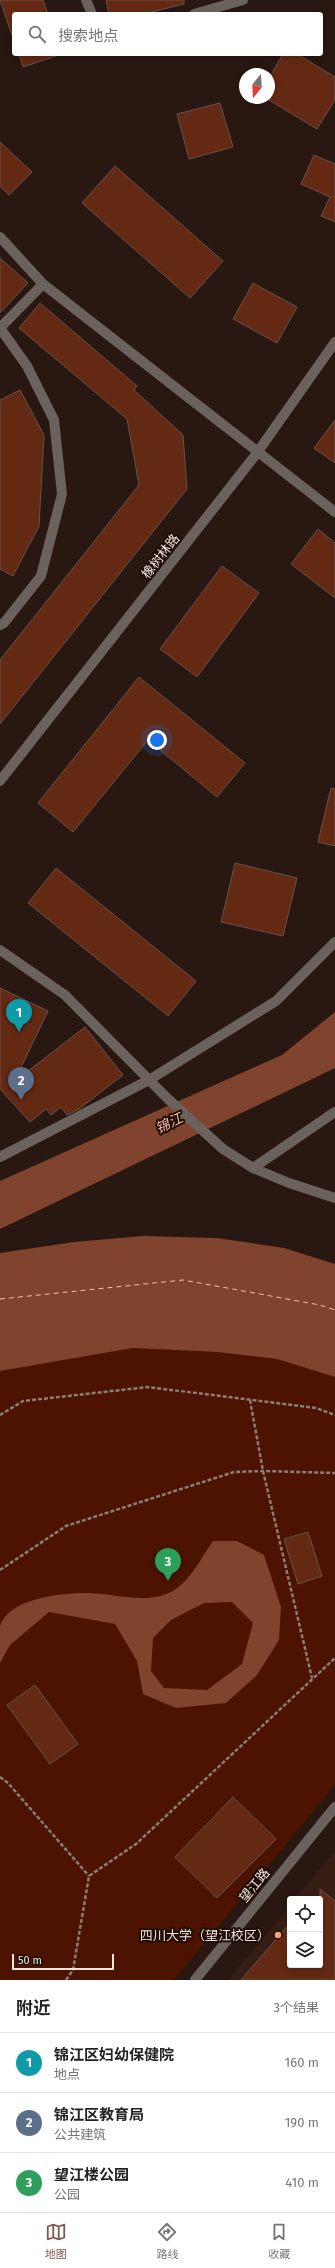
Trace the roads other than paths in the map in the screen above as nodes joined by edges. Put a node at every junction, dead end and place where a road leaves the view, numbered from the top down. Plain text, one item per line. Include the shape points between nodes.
1 (86, 0) edge
2 (243, 0) edge
3 (91, 12) edge
4 (201, 12) edge
5 (0, 237) edge
6 (43, 284) junction
7 (0, 328) edge
8 (335, 342) edge
9 (257, 453) junction
10 (335, 512) edge
11 (0, 625) edge
12 (0, 781) edge
13 (335, 942) edge
14 (0, 950) edge
15 (149, 1080) junction
16 (335, 1112) edge
17 (0, 1157) edge
18 (253, 1168) junction
19 (335, 1198) edge
20 (335, 1807) edge
21 (195, 1980) edge

1 - 3 street
2 - 4 street
5 - 6 street
6 - 7 street
6 - 9 street
7 - 11 street via 27,366 54,420 62,494 41,576
8 - 9 street, 橡树林路
9 - 10 street
9 - 12 street, 橡树林路
13 - 15 street via 276,1001
14 - 15 street via 65,995
15 - 17 street
15 - 18 street via 223,1149
16 - 18 street
18 - 19 street
20 - 21 street, 望江路

